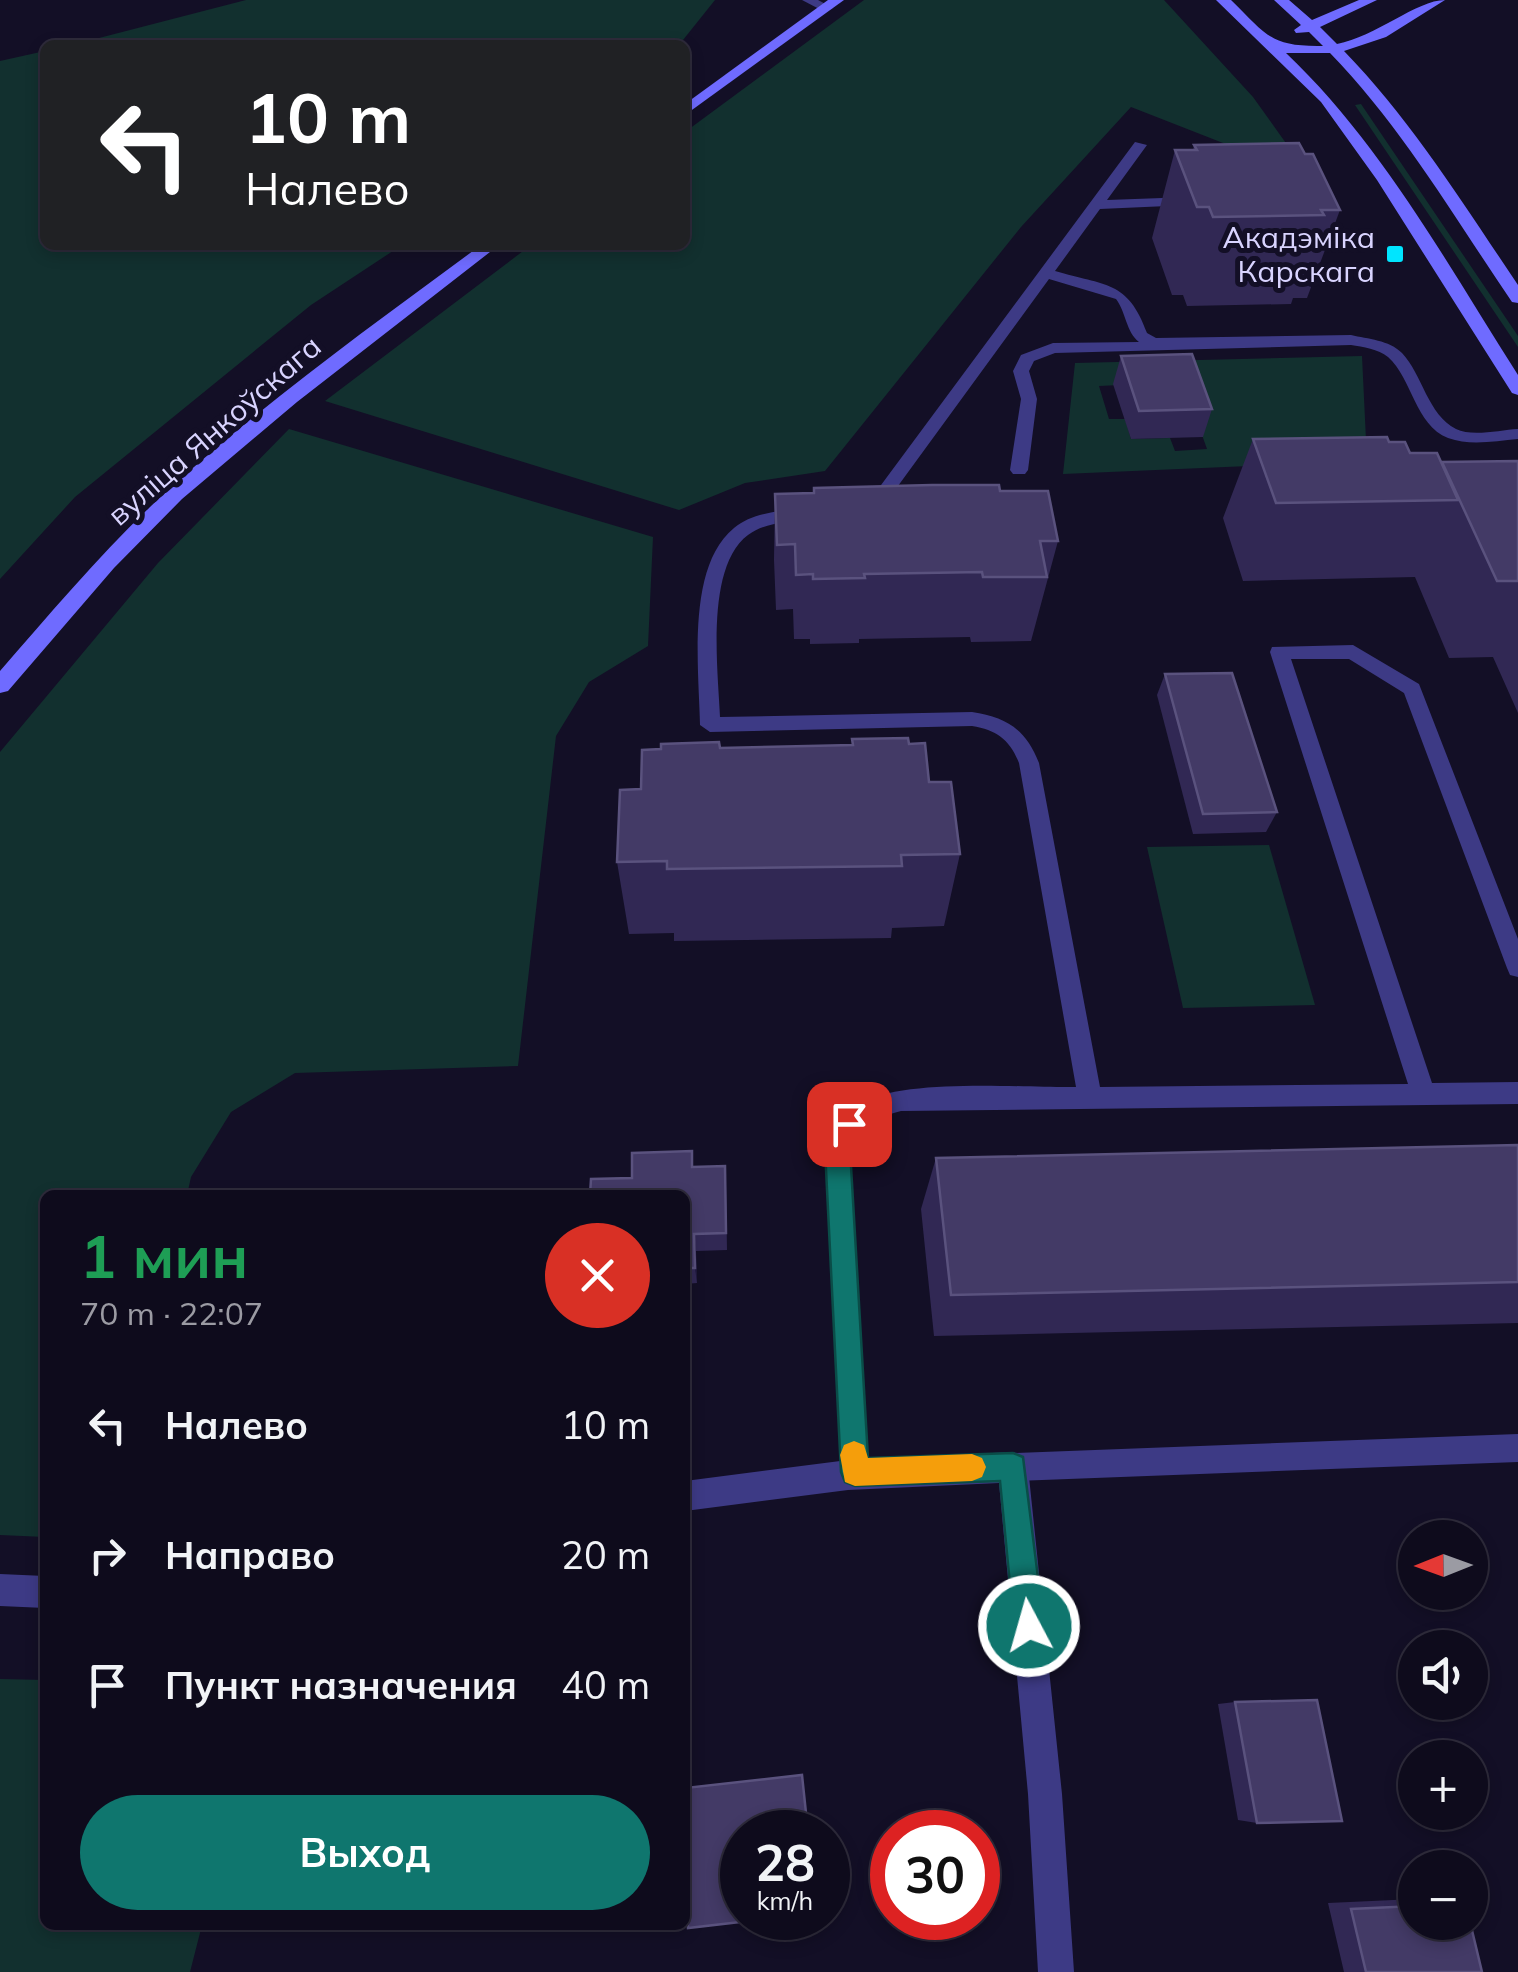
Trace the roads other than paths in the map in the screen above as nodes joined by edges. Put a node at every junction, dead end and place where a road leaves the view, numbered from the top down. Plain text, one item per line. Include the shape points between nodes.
1 (808, 0) edge
2 (1223, 0) edge
3 (1281, 0) edge
4 (1370, 0) edge
5 (1438, 0) edge
6 (832, 4) edge
7 (1312, 24) junction
8 (1277, 48) junction
9 (1338, 50) junction
10 (690, 107) edge
11 (1140, 145) dead end
12 (1202, 200) edge
13 (1098, 205) junction
14 (484, 250) edge
15 (1047, 273) junction
16 (1518, 298) edge
17 (1172, 345) junction
18 (1518, 390) edge
19 (1518, 434) edge
20 (1019, 470) dead end
21 (854, 512) edge
22 (820, 513) edge
23 (0, 685) edge
24 (1509, 921) edge
25 (1518, 968) edge
26 (1518, 1094) edge
27 (1424, 1096) junction
28 (1090, 1098) junction
29 (1518, 1448) edge
30 (1013, 1467) junction
31 (855, 1472) junction
32 (690, 1495) edge
33 (0, 1590) edge
34 (40, 1592) edge
35 (1056, 1972) edge

1 - 6 lane
2 - 8 main road
3 - 7 main road
4 - 7 main road
5 - 9 main road via 1400,29
6 - 10 main road
7 - 8 main road
7 - 9 main road
8 - 9 main road
8 - 18 main road via 1326,99 1374,165
9 - 16 main road
11 - 13 lane
12 - 13 lane
13 - 15 lane
14 - 23 main road, вуліца Янкоўскага via 175,496
15 - 17 lane via 1122,296 1140,336
15 - 21 lane via 881,502
17 - 19 lane via 1376,344 1395,355 1441,427 1462,436
17 - 20 lane via 1054,348 1027,358 1020,372 1029,400
22 - 28 lane via 771,519 738,534 720,560 710,597 710,725 972,718 1008,727 1029,763
24 - 25 lane
24 - 27 lane via 1412,689 1352,652 1279,652
26 - 27 lane
27 - 28 lane
28 - 31 lane via 902,1100 865,1110 849,1124 837,1149
29 - 30 lane
30 - 31 street
30 - 35 street
31 - 32 street
33 - 34 street

